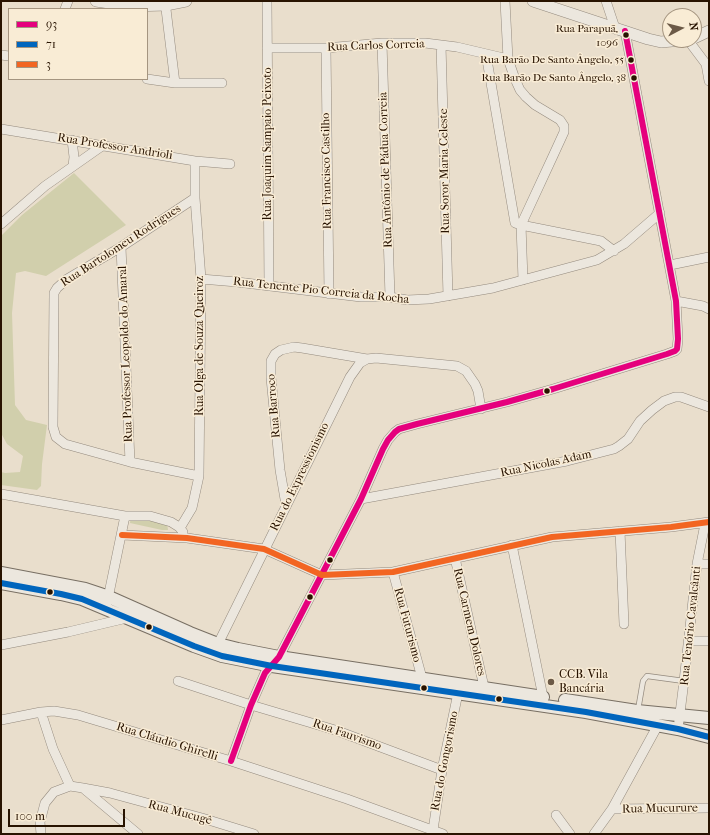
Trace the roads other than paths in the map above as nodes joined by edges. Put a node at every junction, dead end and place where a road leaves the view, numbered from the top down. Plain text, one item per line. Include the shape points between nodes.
1 (96, 1) edge
2 (186, 1) edge
3 (267, 1) edge
4 (505, 1) edge
5 (533, 1) edge
6 (606, 1) edge
7 (166, 3) edge
8 (620, 30) junction
9 (662, 42) edge
10 (382, 43) junction
11 (441, 45) junction
12 (267, 48) junction
13 (326, 48) junction
14 (694, 48) edge
15 (486, 54) junction
16 (508, 59) junction
17 (707, 66) edge
18 (148, 79) edge
19 (709, 81) edge
20 (175, 83) junction
21 (222, 83) dead end
22 (1, 129) edge
23 (72, 140) junction
24 (102, 146) junction
25 (195, 161) junction
26 (230, 164) dead end
27 (73, 166) junction
28 (195, 198) junction
29 (660, 213) junction
30 (1, 224) edge
31 (521, 225) junction
32 (121, 247) junction
33 (614, 251) junction
34 (709, 257) edge
35 (670, 266) junction
36 (201, 279) junction
37 (523, 280) junction
38 (269, 286) junction
39 (329, 294) junction
40 (448, 296) junction
41 (390, 298) junction
42 (676, 301) junction
43 (709, 309) edge
44 (368, 359) junction
45 (709, 407) edge
46 (481, 409) junction
47 (130, 462) junction
48 (199, 476) junction
49 (1, 494) edge
50 (361, 499) junction
51 (286, 505) junction
52 (126, 516) junction
53 (707, 523) edge
54 (180, 528) junction
55 (620, 532) junction
56 (122, 535) junction
57 (187, 538) junction
58 (512, 545) junction
59 (264, 549) junction
60 (455, 558) junction
61 (697, 564) junction
62 (709, 564) edge
63 (393, 572) junction
64 (1, 573) edge
65 (322, 575) junction
66 (1, 583) edge
67 (107, 602) junction
68 (127, 618) junction
69 (624, 624) dead end
70 (176, 638) junction
71 (689, 641) junction
72 (709, 641) edge
73 (218, 644) junction
74 (1, 645) edge
75 (276, 661) junction
76 (422, 678) junction
77 (684, 681) junction
78 (178, 682) dead end
79 (484, 687) junction
80 (458, 693) junction
81 (544, 697) junction
82 (251, 705) junction
83 (637, 711) junction
84 (41, 712) junction
85 (680, 716) junction
86 (709, 718) edge
87 (1, 720) edge
88 (658, 725) junction
89 (678, 729) junction
90 (709, 737) edge
91 (231, 761) junction
92 (442, 770) junction
93 (70, 786) junction
94 (83, 788) junction
95 (709, 808) edge
96 (612, 809) junction
97 (556, 815) dead end
98 (433, 830) junction
99 (41, 834) edge
100 (138, 834) edge
101 (254, 834) edge
102 (443, 834) edge
103 (570, 834) edge
104 (595, 834) edge

1 - 7 street via 130,6
2 - 7 street
3 - 12 street, Rua Joaquim Sampaio Peixoto
4 - 16 street
5 - 8 street
6 - 8 street
7 - 20 street
8 - 9 street
8 - 29 street
10 - 11 street, Rua Carlos Correia
10 - 13 street, Rua Carlos Correia
10 - 41 street, Rua Antônio de Pádua Correia
11 - 15 street, Rua Carlos Correia
11 - 40 street, Rua Soror Maria Celeste
12 - 13 street, Rua Carlos Correia
12 - 38 street, Rua Joaquim Sampaio Peixoto
13 - 39 street, Rua Francisco Castilho
14 - 17 street
15 - 16 street, Rua Carlos Correia
15 - 31 street via 514,220 516,224
16 - 31 street via 520,90 535,105 560,120 564,126 554,156
17 - 19 street
18 - 20 street
20 - 21 street
22 - 23 street, Rua Professor Andrioli
23 - 24 street, Rua Professor Andrioli
23 - 27 street
24 - 25 street, Rua Professor Andrioli
24 - 27 street
25 - 26 street, Rua Professor Andrioli
25 - 28 street, Rua Olga de Souza Queiroz
27 - 30 street
28 - 32 street, Rua Bartolomeu Rodrigues
28 - 36 street, Rua Olga de Souza Queiroz
29 - 33 street, Rua Tenente Pio Correia da Rocha
29 - 35 street
31 - 33 street via 601,241
31 - 37 street
32 - 47 street, Rua Professor Leopoldo do Amaral
32 - 47 street, Rua Bartolomeu Rodrigues via 67,279 54,293 52,427 56,437 65,444
33 - 37 street, Rua Tenente Pio Correia da Rocha via 585,264
34 - 35 street
35 - 42 street
36 - 38 street, Rua Tenente Pio Correia da Rocha
36 - 48 street, Rua Olga de Souza Queiroz
37 - 40 street, Rua Tenente Pio Correia da Rocha
38 - 39 street, Rua Tenente Pio Correia da Rocha
39 - 41 street, Rua Tenente Pio Correia da Rocha
40 - 41 street, Rua Tenente Pio Correia da Rocha via 407,300
42 - 43 street
42 - 46 street via 678,339 675,351
44 - 46 street, Rua Barroco via 462,368 475,384
44 - 51 street, Rua do Expressionismo via 360,363 350,377
44 - 51 street, Rua Barroco via 294,347 281,350 271,361 280,470
45 - 50 street, Rua Nicolas Adam via 681,397 675,398 664,401 652,410 640,421 628,439 614,449 567,461
46 - 50 street via 399,429 383,449
47 - 48 street, Rua Bartolomeu Rodrigues
48 - 54 street, Rua Olga de Souza Queiroz via 192,508
49 - 52 street
50 - 65 street
51 - 59 street, Rua do Expressionismo
52 - 54 street via 150,516 171,522
52 - 56 street
53 - 55 street
53 - 61 street, Rua Tenório Cavalcânti
54 - 57 street
55 - 58 street via 552,537
55 - 69 street
56 - 57 street
56 - 67 street
57 - 59 street
58 - 60 street
58 - 81 street
59 - 65 street
59 - 73 street, Rua do Expressionismo
60 - 63 street
60 - 79 street, Rua Carmem Dolores
61 - 62 street
61 - 71 street, Rua Tenório Cavalcânti
63 - 65 street
63 - 76 street, Rua Futurismo
64 - 67 main road via 85,589
65 - 75 street
66 - 67 main road
67 - 68 main road
67 - 73 main road via 153,617
68 - 70 main road
68 - 74 street
70 - 73 main road via 202,645
70 - 75 main road via 222,656
71 - 72 street
71 - 77 street, Rua Tenório Cavalcânti
73 - 75 main road
75 - 76 main road
75 - 80 main road
75 - 82 street via 265,673
76 - 79 main road
77 - 83 lane via 651,675 644,678
77 - 85 street, Rua Tenório Cavalcânti
78 - 82 street, Rua Fauvismo
79 - 81 main road
80 - 88 main road via 578,710
80 - 92 street, Rua do Gongorismo
81 - 83 main road
82 - 91 street
82 - 92 street, Rua Fauvismo via 335,730
83 - 85 main road
84 - 87 street, Rua Cláudio Ghirelli
84 - 91 street, Rua Cláudio Ghirelli via 65,712
84 - 93 street via 53,749
85 - 86 main road
85 - 89 street, Rua Tenório Cavalcânti
88 - 89 main road
88 - 96 street
89 - 90 main road
91 - 98 street, Rua Cláudio Ghirelli
92 - 98 street, Rua do Gongorismo
93 - 94 street, Rua Mucugê
93 - 99 street via 54,792 45,803 40,822
94 - 100 street
94 - 101 street, Rua Mucugê via 110,793
95 - 96 street, Rua Mucurure
96 - 104 street
97 - 103 street
98 - 102 street, Rua Cláudio Ghirelli

